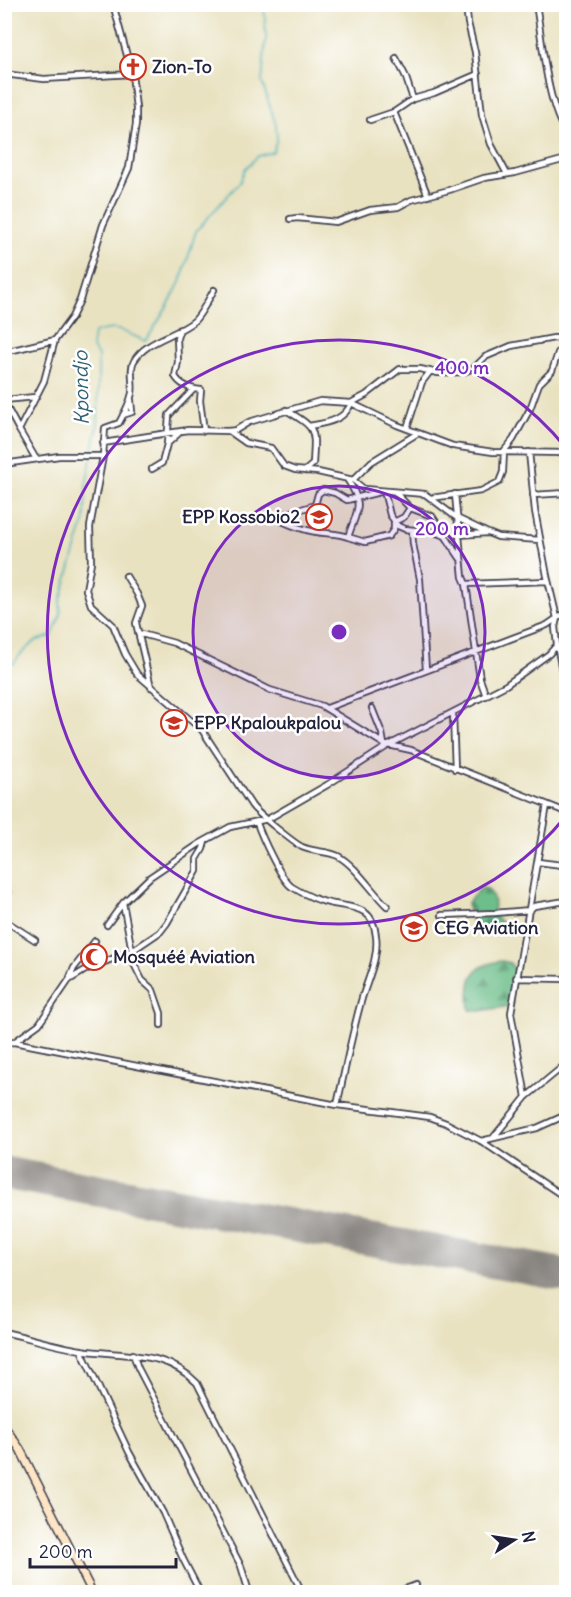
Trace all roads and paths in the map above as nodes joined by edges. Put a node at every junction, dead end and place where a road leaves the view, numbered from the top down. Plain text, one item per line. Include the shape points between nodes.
1 (112, 4) edge
2 (466, 4) edge
3 (536, 4) edge
4 (396, 58) dead end
5 (4, 74) edge
6 (132, 74) junction
7 (478, 74) junction
8 (413, 99) junction
9 (394, 112) junction
10 (370, 120) dead end
11 (567, 132) edge
12 (567, 159) edge
13 (507, 174) junction
14 (428, 195) junction
15 (290, 219) dead end
16 (214, 290) dead end
17 (180, 329) junction
18 (55, 340) junction
19 (566, 340) edge
20 (4, 350) edge
21 (429, 373) junction
22 (194, 389) junction
23 (36, 397) junction
24 (4, 401) edge
25 (351, 403) junction
26 (286, 410) junction
27 (309, 426) junction
28 (407, 428) junction
29 (19, 430) junction
30 (204, 431) junction
31 (229, 431) junction
32 (180, 432) junction
33 (418, 433) junction
34 (166, 435) junction
35 (103, 443) junction
36 (167, 444) junction
37 (504, 451) junction
38 (530, 452) junction
39 (567, 453) edge
40 (101, 456) junction
41 (36, 459) junction
42 (4, 464) edge
43 (152, 469) dead end
44 (305, 471) junction
45 (346, 479) junction
46 (353, 480) junction
47 (384, 491) junction
48 (395, 492) junction
49 (567, 493) edge
50 (455, 494) junction
51 (533, 495) junction
52 (358, 497) junction
53 (431, 498) junction
54 (410, 508) junction
55 (457, 518) junction
56 (394, 522) junction
57 (412, 530) junction
58 (488, 533) junction
59 (459, 535) junction
60 (445, 536) junction
61 (348, 537) junction
62 (540, 540) junction
63 (462, 561) junction
64 (126, 576) dead end
65 (548, 581) junction
66 (466, 584) junction
67 (567, 614) edge
68 (557, 618) junction
69 (138, 633) junction
70 (557, 645) junction
71 (476, 652) junction
72 (426, 670) junction
73 (151, 687) junction
74 (567, 691) edge
75 (486, 696) junction
76 (327, 708) junction
77 (372, 708) dead end
78 (453, 714) junction
79 (386, 745) junction
80 (455, 769) junction
81 (547, 805) junction
82 (567, 806) edge
83 (564, 811) edge
84 (268, 819) junction
85 (258, 823) junction
86 (205, 842) junction
87 (538, 862) junction
88 (567, 869) edge
89 (567, 901) edge
90 (123, 903) junction
91 (387, 906) dead end
92 (530, 910) junction
93 (442, 915) dead end
94 (4, 920) edge
95 (107, 925) dead end
96 (35, 940) dead end
97 (95, 941) dead end
98 (132, 951) junction
99 (516, 978) junction
100 (567, 979) edge
101 (69, 980) junction
102 (161, 1024) dead end
103 (14, 1042) junction
104 (4, 1043) edge
105 (567, 1064) edge
106 (526, 1097) junction
107 (337, 1105) junction
108 (567, 1114) edge
109 (494, 1138) junction
110 (481, 1141) junction
111 (567, 1198) edge
112 (4, 1332) edge
113 (81, 1350) junction
114 (133, 1354) junction
115 (4, 1426) edge
116 (416, 1585) dead end
117 (92, 1593) edge
118 (200, 1593) edge
119 (249, 1593) edge
120 (302, 1593) edge
121 (397, 1593) edge

1 - 6 street
2 - 7 street
3 - 11 street via 551,87
4 - 8 street
5 - 6 street via 44,79
6 - 18 street via 136,124 129,168 103,225 80,300
7 - 8 street
7 - 13 street via 482,115 496,156
8 - 9 street
9 - 10 street
9 - 14 street
12 - 13 street
13 - 14 street
14 - 15 street via 398,207 370,210 336,222
16 - 17 street via 202,312
17 - 22 street via 175,376 178,382
17 - 35 street via 147,346 133,362 130,399 118,423 105,428
18 - 20 street
18 - 23 street
19 - 21 street via 518,344 489,355 463,372
19 - 37 street
21 - 25 street via 400,369
21 - 28 street via 422,382
22 - 30 street via 201,390
22 - 34 street via 169,415
23 - 24 street
23 - 29 street
24 - 29 street
25 - 26 street via 320,401
25 - 27 street via 340,417
25 - 28 street
26 - 27 street
26 - 31 street
27 - 44 street via 314,434 313,464
28 - 33 street
29 - 41 street
30 - 31 street
30 - 32 street
31 - 44 street via 246,443 271,448 284,466
32 - 34 street
32 - 36 street
33 - 37 street via 453,446
33 - 46 street via 371,462
34 - 35 street
34 - 36 street
35 - 40 street
36 - 43 street via 162,464
37 - 38 street
37 - 50 street via 499,482 481,491
38 - 39 street
38 - 51 street
40 - 41 street
40 - 73 street via 90,527 91,562 86,590 91,606 113,625 137,674
41 - 42 street
44 - 45 street
45 - 46 street
45 - 52 street
46 - 47 street via 364,489
47 - 48 street
47 - 52 street
47 - 56 street
48 - 53 street
48 - 54 street
49 - 51 street
50 - 53 street
50 - 55 street
51 - 62 street
52 - 61 street via 357,515
52 - 61 street via 347,500 322,490 315,506 275,517 292,525
53 - 55 street
54 - 56 street
54 - 60 street via 432,516
55 - 58 street
55 - 59 street
56 - 57 street via 402,529
56 - 61 street via 389,536 365,542
57 - 60 street
57 - 72 street via 421,586
58 - 59 street
58 - 62 street
59 - 63 street
60 - 63 street
62 - 65 street
63 - 66 street
64 - 69 street via 142,606 136,623
65 - 66 street
65 - 68 street
66 - 71 street
67 - 68 street
68 - 70 street
68 - 71 street
69 - 73 street
69 - 76 street via 174,643 270,690
70 - 74 street
70 - 75 street via 516,679
71 - 72 street
71 - 75 street
72 - 76 street
73 - 84 street via 202,730 252,806
75 - 78 street
76 - 79 street
77 - 79 street
78 - 79 street
78 - 80 street
79 - 80 street via 411,750
79 - 84 street
80 - 81 street
81 - 83 street
81 - 87 street
82 - 83 street
84 - 85 street
84 - 91 street via 301,847 336,855 346,862
85 - 86 street via 230,827
85 - 107 street via 263,842 290,886 332,904 364,911 376,933 377,948
86 - 90 street via 150,877
86 - 98 street via 197,859 197,871 167,923
87 - 88 street
87 - 92 street
89 - 92 street
90 - 95 street
90 - 98 street
92 - 93 street
92 - 99 street
94 - 96 street
97 - 101 street
98 - 101 street
98 - 102 street via 142,980 153,990
99 - 100 street
99 - 106 street via 511,1013
101 - 103 street via 39,1024
103 - 104 street
103 - 107 street
105 - 106 street
106 - 109 street
107 - 110 street via 430,1117
108 - 109 street via 537,1128
109 - 110 street
110 - 111 street
112 - 113 street
113 - 114 street
113 - 118 street
114 - 119 street via 241,1566
114 - 120 street via 158,1358 188,1373 197,1383
115 - 117 main road via 20,1449
116 - 121 street

